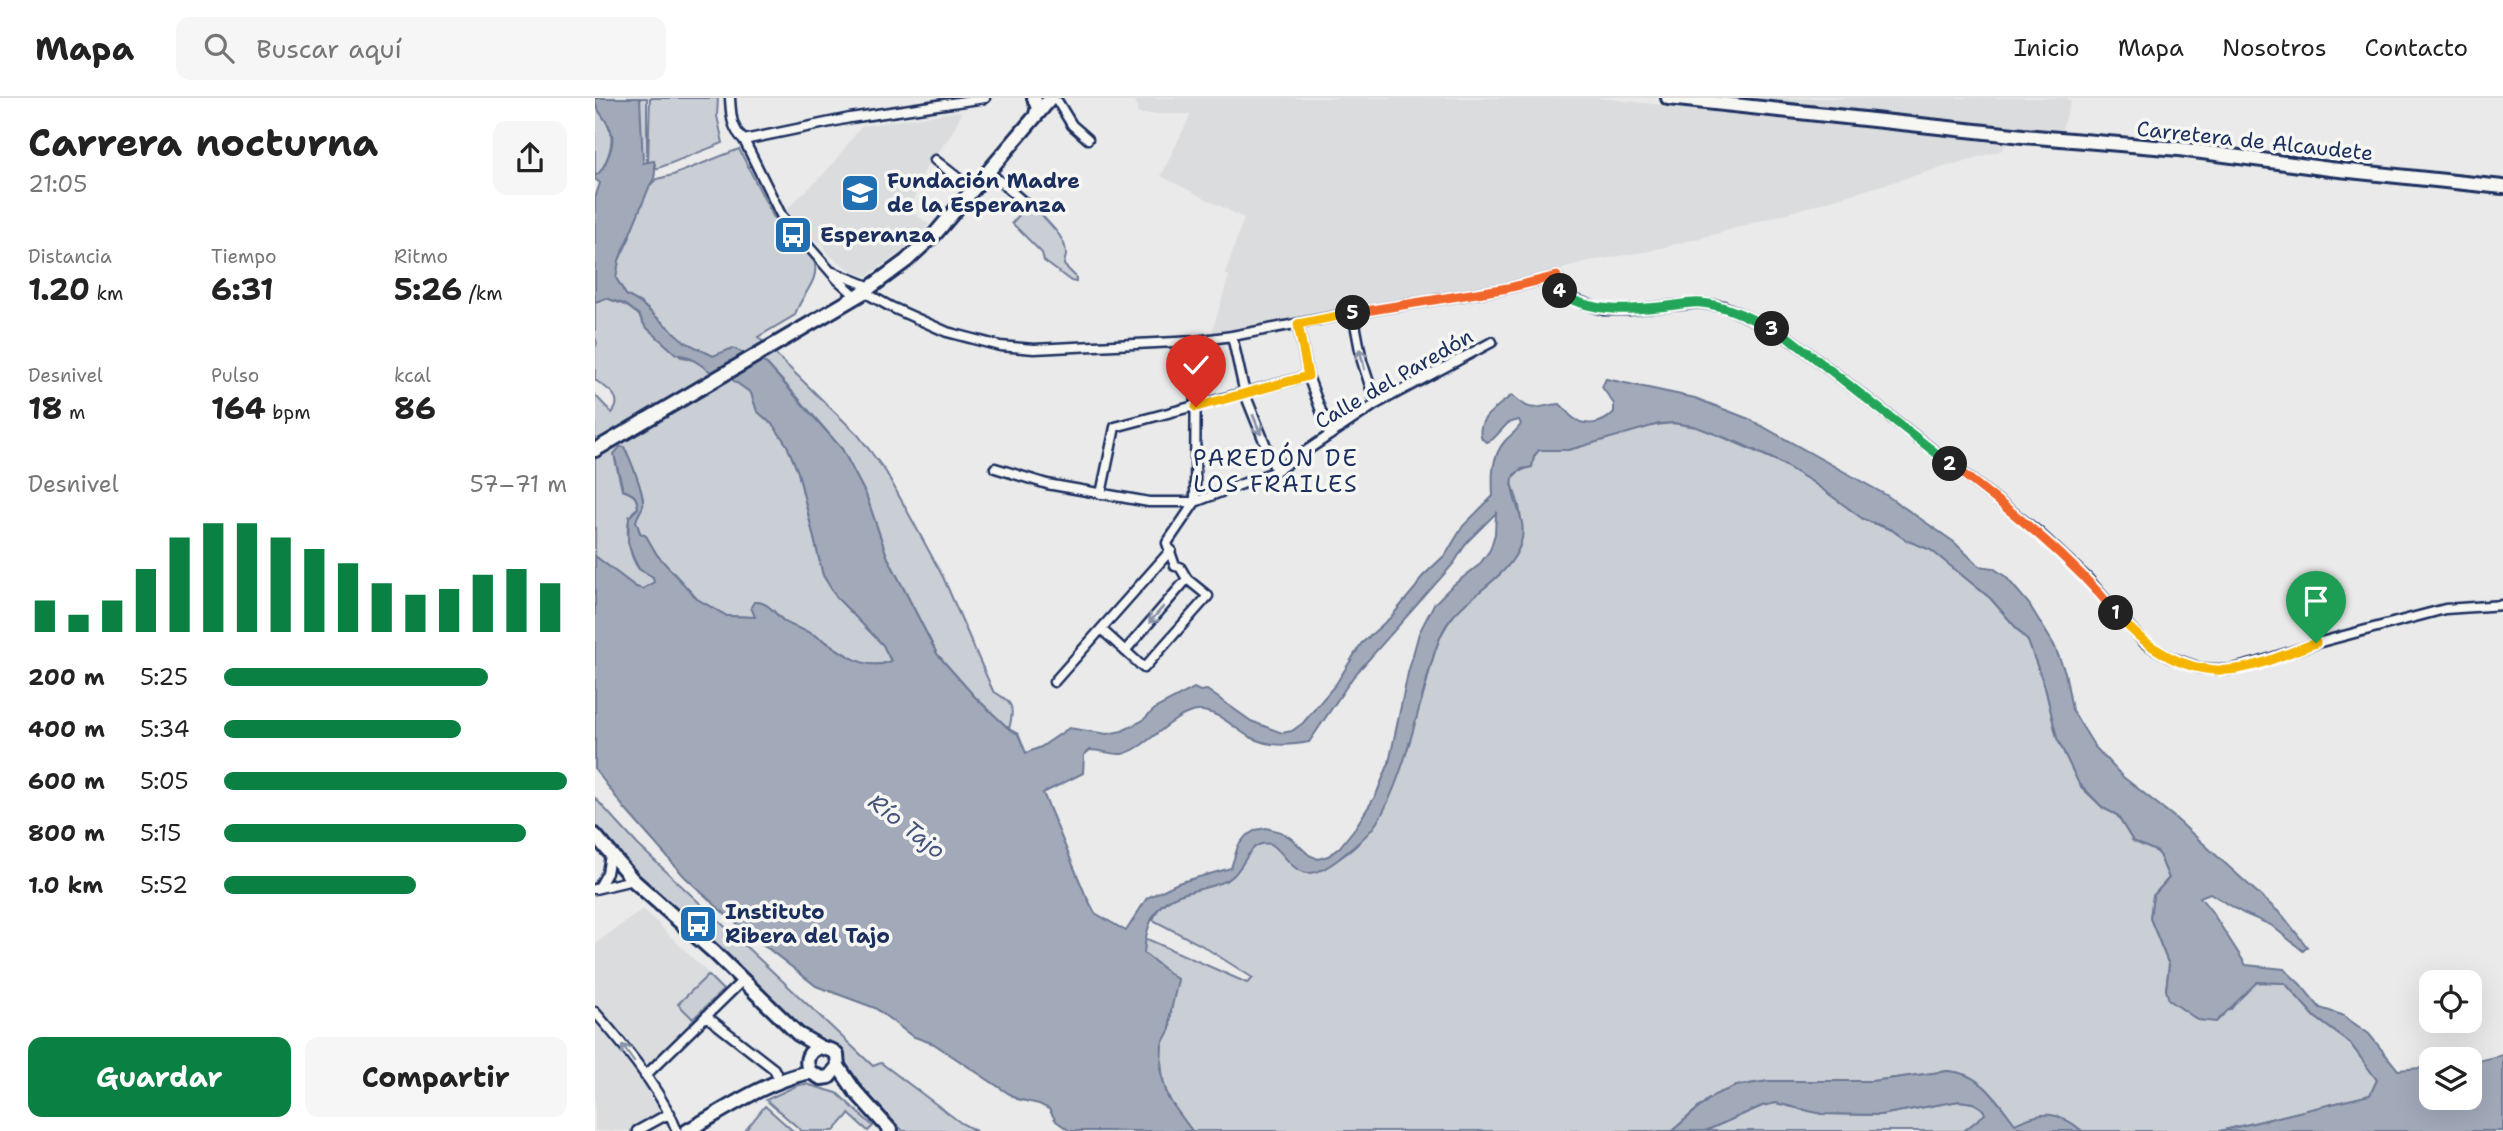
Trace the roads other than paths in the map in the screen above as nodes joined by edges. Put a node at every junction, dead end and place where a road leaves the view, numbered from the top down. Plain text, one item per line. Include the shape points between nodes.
1 (730, 98) edge
2 (985, 98) edge
3 (1034, 98) edge
4 (1668, 98) edge
5 (1057, 99) edge
6 (1037, 113) junction
7 (1088, 139) dead end
8 (744, 140) junction
9 (935, 160) dead end
10 (988, 171) junction
11 (2503, 187) edge
12 (972, 189) junction
13 (1027, 205) dead end
14 (830, 270) junction
15 (866, 290) junction
16 (881, 302) junction
17 (1353, 313) junction
18 (1298, 324) junction
19 (1232, 336) junction
20 (1196, 341) junction
21 (1492, 342) dead end
22 (1308, 376) junction
23 (1245, 394) junction
24 (1376, 404) junction
25 (1196, 407) junction
26 (1329, 435) junction
27 (595, 450) edge
28 (995, 468) dead end
29 (1276, 471) junction
30 (1101, 494) junction
31 (1195, 502) junction
32 (1171, 550) junction
33 (1187, 579) junction
34 (2503, 605) edge
35 (1101, 629) junction
36 (1125, 651) junction
37 (1054, 682) dead end
38 (595, 835) edge
39 (610, 855) junction
40 (633, 880) junction
41 (597, 888) edge
42 (743, 980) junction
43 (595, 1012) edge
44 (706, 1016) junction
45 (798, 1034) junction
46 (820, 1047) junction
47 (808, 1063) junction
48 (834, 1072) junction
49 (645, 1076) junction
50 (783, 1080) junction
51 (670, 1113) junction
52 (637, 1131) edge
53 (677, 1131) edge
54 (687, 1131) edge
55 (891, 1131) edge

1 - 8 street via 731,121
2 - 8 street via 838,120
3 - 6 main road
4 - 11 main road, Carretera de Alcaudete
5 - 6 main road
5 - 7 street via 1072,125
6 - 10 main road
8 - 14 street via 781,215
9 - 12 street
10 - 12 main road
10 - 13 street
12 - 15 main road via 935,234
14 - 15 street
14 - 15 street
15 - 16 street
15 - 16 street
15 - 27 main road
16 - 20 street via 947,332 1000,346 1034,349
17 - 18 street
24 -> 17 street
17 - 34 street via 1557,276 1562,295 1604,310 1698,303 1723,306 1784,334 2038,532 2145,643 2200,668 2229,670 2445,609
18 - 19 street
18 - 22 street
19 - 20 street
19 - 23 street
20 - 25 street
21 - 24 street, Calle del Paredón
22 - 23 street
22 - 26 street
23 - 25 street
23 -> 29 street
24 - 26 street, Calle del Paredón
25 - 30 street via 1115,427
25 - 31 street
26 - 29 street, Calle del Paredón
28 - 30 street, Calle del Paredón
29 - 31 street, Calle del Paredón
30 - 31 street, Calle del Paredón via 1149,502
31 - 32 street via 1167,543
32 - 33 street via 1175,566
32 - 35 street
33 -> 36 street
33 - 36 street via 1208,596 1144,668
35 - 36 street
35 - 37 street
38 - 39 main road
39 - 40 main road
39 - 41 street via 607,873
40 - 41 street
40 - 42 main road
42 - 44 street
42 - 45 main road
49 -> 43 street
44 - 49 street
44 - 50 street
45 - 46 main road
45 - 47 main road
46 - 47 main road via 813,1050
46 - 48 main road via 833,1051 838,1061
47 - 48 main road via 821,1078
47 - 50 main road
48 - 55 main road
49 - 51 street
50 - 54 main road
51 - 52 street
51 - 53 street

